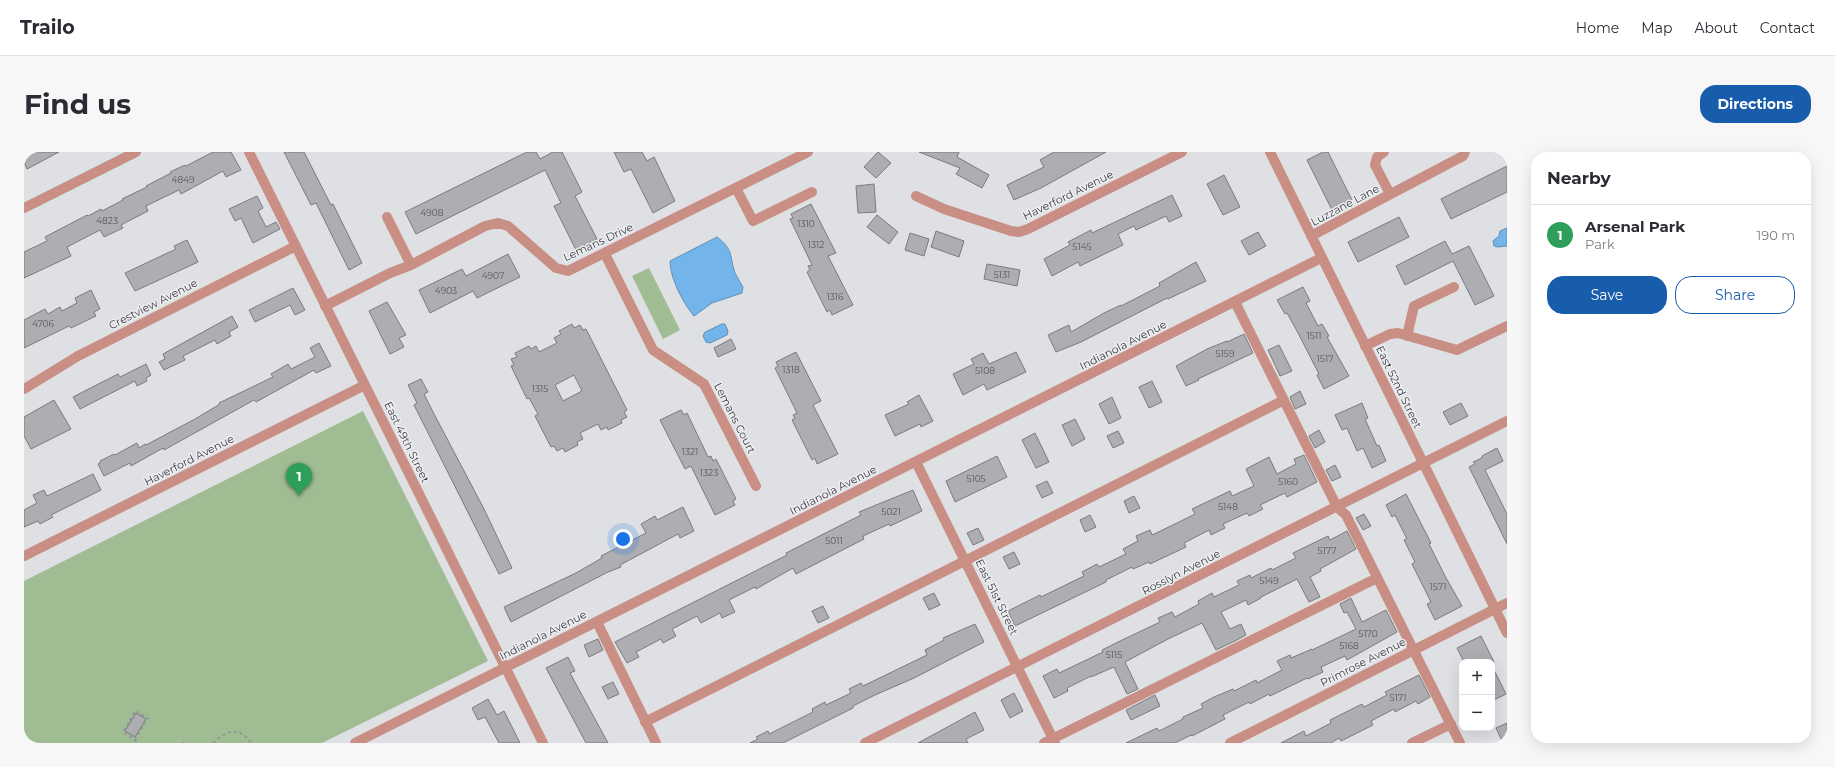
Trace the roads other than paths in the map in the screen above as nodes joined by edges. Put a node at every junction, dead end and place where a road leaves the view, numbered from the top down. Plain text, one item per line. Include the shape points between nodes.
1 (136, 152) edge
2 (249, 152) edge
3 (808, 152) edge
4 (1182, 152) edge
5 (1270, 152) edge
6 (1384, 152) edge
7 (1465, 152) edge
8 (736, 188) junction
9 (812, 192) dead end
10 (1390, 194) junction
11 (916, 196) dead end
12 (24, 208) edge
13 (387, 217) dead end
14 (1311, 236) junction
15 (296, 246) junction
16 (605, 254) junction
17 (1322, 258) junction
18 (412, 265) junction
19 (1454, 287) dead end
20 (1235, 302) junction
21 (325, 306) junction
22 (1507, 326) edge
23 (1407, 336) junction
24 (1365, 346) junction
25 (365, 385) junction
26 (24, 388) edge
27 (1284, 400) junction
28 (1507, 421) edge
29 (916, 462) junction
30 (1424, 462) junction
31 (756, 486) dead end
32 (1337, 507) junction
33 (24, 556) edge
34 (966, 561) junction
35 (1377, 578) junction
36 (1507, 603) edge
37 (1495, 609) junction
38 (597, 622) junction
39 (1507, 633) edge
40 (1413, 650) junction
41 (1018, 667) junction
42 (505, 668) junction
43 (646, 722) junction
44 (1451, 724) junction
45 (1051, 742) edge
46 (355, 743) edge
47 (543, 743) edge
48 (656, 743) edge
49 (864, 743) edge
50 (1230, 743) edge
51 (1412, 743) edge
52 (1460, 743) edge

1 - 12 street
2 - 15 street, East 49th Street
3 - 8 street, Lemans Drive
4 - 11 street, Haverford Avenue via 1019,232 944,209
5 - 14 street, East 52nd Street
6 - 10 street, Luzzane Lane via 1377,157 1375,165
7 - 10 street, Luzzane Lane via 1463,156
8 - 9 street via 753,220
8 - 16 street, Lemans Drive
10 - 14 street, Luzzane Lane
13 - 18 street
14 - 17 street, East 52nd Street
15 - 21 street, East 49th Street
15 - 26 street, Crestview Avenue via 78,356
16 - 18 street, Lemans Drive via 564,272 508,226 496,224 485,226
16 - 31 street, Lemans Court via 653,350 704,384
17 - 20 street, Indianola Avenue
17 - 24 street, East 52nd Street
18 - 21 street via 390,273
19 - 23 street via 1414,306
20 - 27 street
20 - 29 street, Indianola Avenue
21 - 25 street, East 49th Street
22 - 23 street via 1457,350
23 - 24 street via 1390,334
24 - 30 street, East 52nd Street
25 - 33 street, Haverford Avenue
25 - 42 street, East 49th Street
27 - 32 street
27 - 34 street
28 - 30 street, Rosslyn Avenue
29 - 34 street, East 51st Street
29 - 38 street, Indianola Avenue
30 - 32 street, Rosslyn Avenue
30 - 37 street, East 52nd Street
32 - 35 street via 1346,515
32 - 41 street, Rosslyn Avenue
34 - 41 street, East 51st Street
34 - 43 street
35 - 40 street
35 - 45 street
36 - 37 street, Primrose Avenue
37 - 39 street, East 52nd Street
37 - 40 street, Primrose Avenue
38 - 42 street, Indianola Avenue
38 - 43 street
40 - 44 street
40 - 50 street, Primrose Avenue
41 - 45 street, East 51st Street
41 - 49 street, Rosslyn Avenue
42 - 46 street, Indianola Avenue
42 - 47 street, East 49th Street
43 - 48 street
44 - 51 street
44 - 52 street

